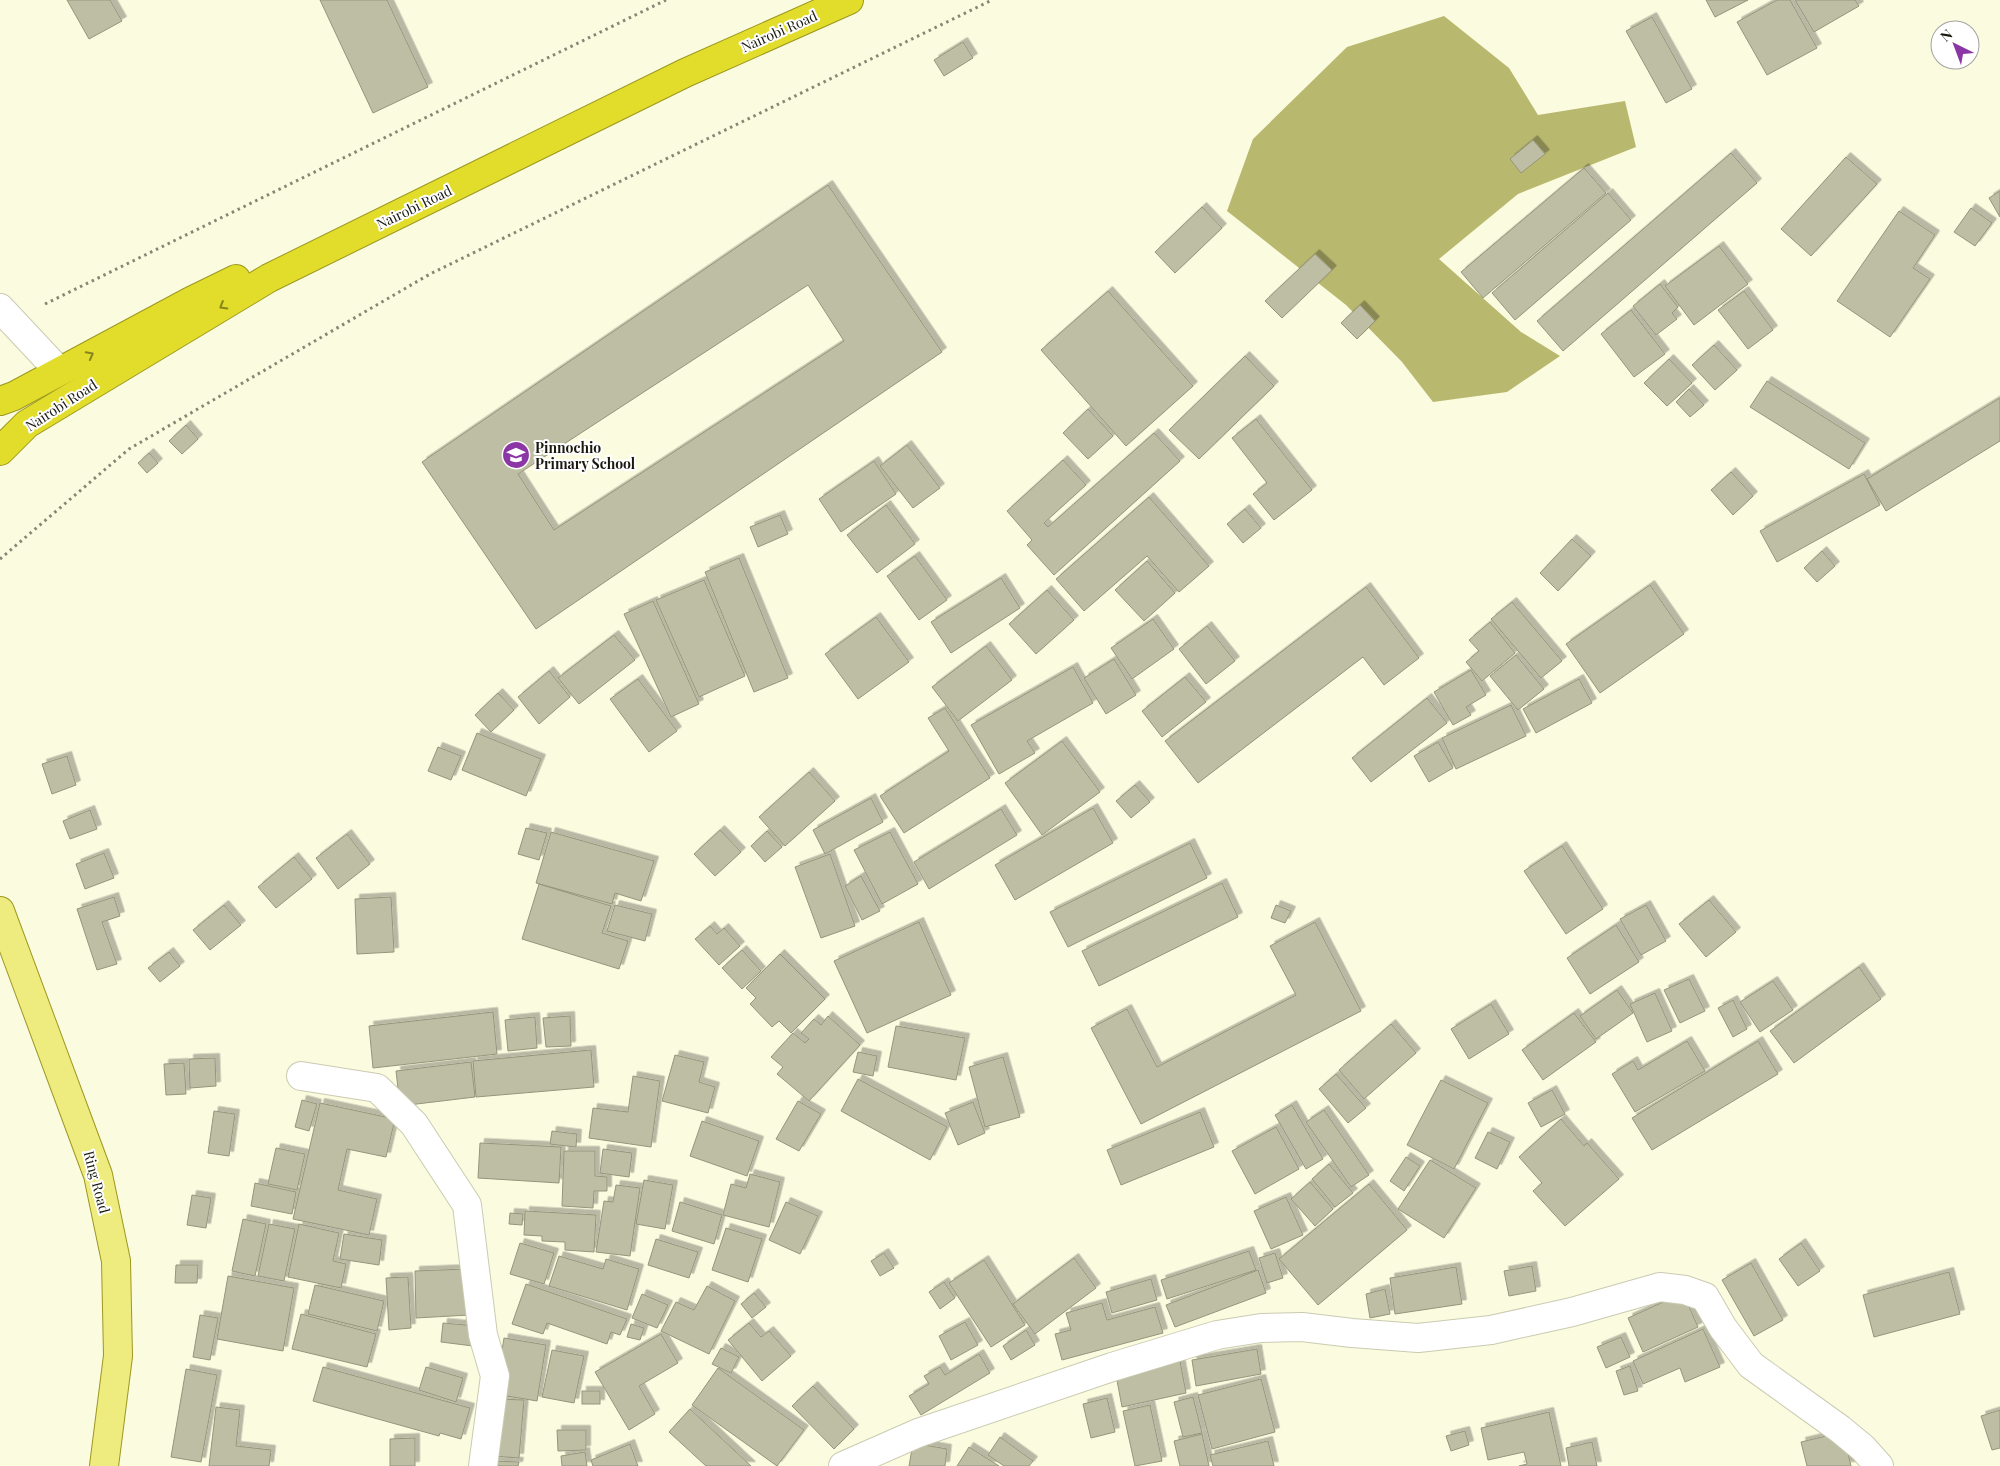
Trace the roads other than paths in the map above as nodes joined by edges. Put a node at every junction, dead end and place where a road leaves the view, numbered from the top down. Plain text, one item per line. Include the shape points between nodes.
1 (816, 0) edge
2 (849, 0) edge
3 (6, 314) edge
4 (59, 371) junction
5 (5, 394) edge
6 (0, 451) edge
7 (0, 911) edge
8 (301, 1076) dead end
9 (104, 1466) edge
10 (483, 1466) edge
11 (843, 1466) edge
12 (1879, 1466) edge

4 -> 1 highway, Nairobi Road via 192,301 562,117
2 -> 6 highway, Nairobi Road via 676,78 270,278 27,424
3 - 4 street
4 - 5 highway, Nairobi Road
7 - 9 main road, Ring Road via 98,1175 116,1261 118,1356
8 - 10 street via 377,1088 414,1124 467,1206 483,1335 495,1376
11 - 12 street via 918,1433 1217,1335 1302,1326 1418,1338 1491,1330 1572,1312 1660,1287 1705,1297 1723,1328 1751,1364 1840,1429

